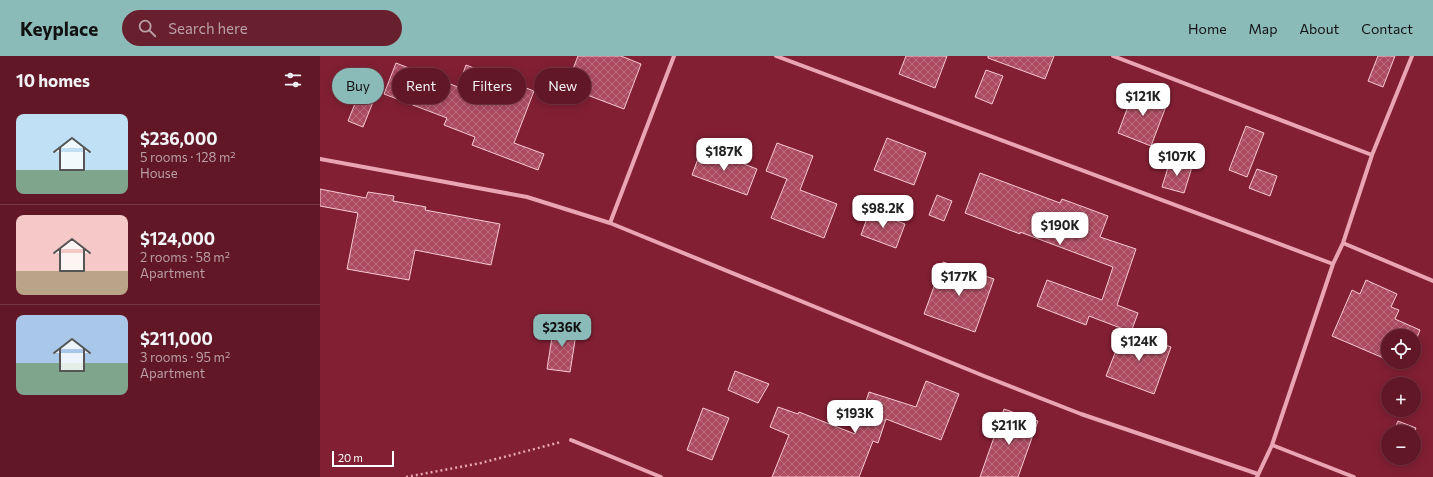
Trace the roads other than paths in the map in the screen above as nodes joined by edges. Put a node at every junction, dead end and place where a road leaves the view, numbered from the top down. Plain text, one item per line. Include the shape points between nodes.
1 (674, 56) edge
2 (776, 56) edge
3 (1113, 56) edge
4 (1412, 56) edge
5 (1372, 155) junction
6 (320, 159) edge
7 (610, 222) junction
8 (1342, 243) junction
9 (1333, 264) junction
10 (1433, 281) edge
11 (571, 440) road end
12 (1272, 445) junction
13 (1258, 475) edge
14 (661, 477) edge
15 (1354, 477) edge

1 - 7 street
2 - 9 street
3 - 5 street
4 - 5 street
5 - 8 street
6 - 7 street via 528,197
7 - 13 street via 1081,414
8 - 9 street
8 - 10 street
9 - 12 street
11 - 14 street
12 - 13 street
12 - 15 street

